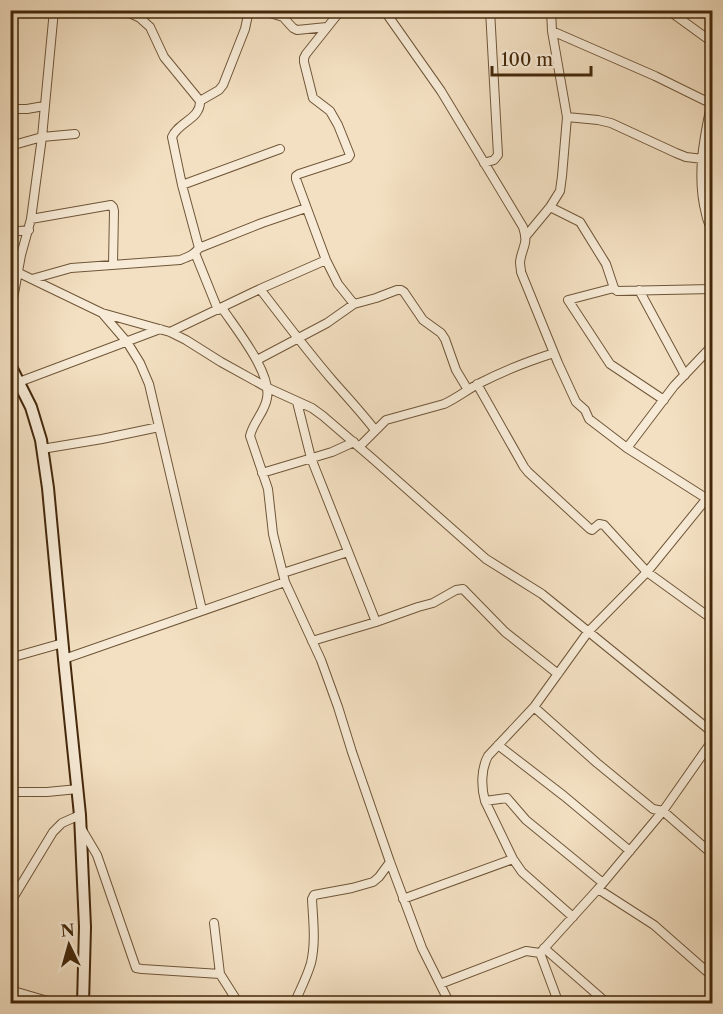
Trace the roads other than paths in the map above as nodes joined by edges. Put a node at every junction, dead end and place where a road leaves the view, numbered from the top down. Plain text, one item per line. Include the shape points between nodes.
1 (19, 10) edge
2 (54, 10) edge
3 (123, 10) edge
4 (249, 10) edge
5 (261, 10) edge
6 (341, 10) edge
7 (384, 10) edge
8 (490, 10) edge
9 (551, 10) edge
10 (668, 10) edge
11 (10, 16) edge
12 (327, 27) junction
13 (552, 31) junction
14 (712, 42) edge
15 (200, 101) junction
16 (712, 102) edge
17 (44, 106) junction
18 (10, 109) edge
19 (567, 117) junction
20 (75, 134) dead end
21 (42, 137) junction
22 (10, 146) edge
23 (279, 149) dead end
24 (712, 149) edge
25 (703, 150) junction
26 (703, 159) junction
27 (484, 163) junction
28 (182, 185) junction
29 (550, 207) junction
30 (306, 208) junction
31 (31, 219) junction
32 (28, 230) junction
33 (712, 231) edge
34 (10, 232) edge
35 (526, 236) junction
36 (197, 250) junction
37 (326, 260) junction
38 (113, 265) junction
39 (17, 272) junction
40 (32, 279) junction
41 (614, 288) junction
42 (260, 289) junction
43 (639, 290) junction
44 (712, 290) edge
45 (354, 304) junction
46 (220, 309) junction
47 (102, 313) junction
48 (10, 315) edge
49 (160, 329) junction
50 (170, 332) junction
51 (297, 338) junction
52 (127, 342) junction
53 (712, 346) edge
54 (554, 353) junction
55 (257, 360) junction
56 (10, 365) edge
57 (685, 375) junction
58 (19, 382) junction
59 (477, 384) junction
60 (268, 388) junction
61 (468, 390) junction
62 (664, 400) junction
63 (297, 402) junction
64 (159, 427) junction
65 (375, 430) junction
66 (357, 445) junction
67 (627, 448) junction
68 (42, 449) junction
69 (311, 458) junction
70 (262, 473) junction
71 (710, 497) edge
72 (348, 552) junction
73 (647, 572) junction
74 (283, 573) junction
75 (285, 582) junction
76 (202, 610) junction
77 (712, 619) edge
78 (376, 622) junction
79 (588, 633) junction
80 (312, 641) junction
81 (63, 643) junction
82 (10, 658) edge
83 (64, 659) junction
84 (558, 674) junction
85 (534, 707) junction
86 (712, 732) edge
87 (712, 741) edge
88 (498, 745) junction
89 (78, 789) junction
90 (10, 792) edge
91 (485, 801) junction
92 (663, 811) junction
93 (80, 815) junction
94 (81, 827) junction
95 (630, 851) junction
96 (712, 854) edge
97 (513, 859) junction
98 (390, 862) junction
99 (600, 886) junction
100 (403, 899) junction
101 (10, 903) edge
102 (573, 917) junction
103 (214, 923) dead end
104 (542, 951) junction
105 (220, 974) junction
106 (712, 976) edge
107 (440, 984) junction
108 (10, 990) edge
109 (58, 1004) edge
110 (83, 1004) edge
111 (239, 1004) edge
112 (294, 1004) edge
113 (450, 1004) edge
114 (559, 1004) edge
115 (608, 1004) edge

1 - 11 street
2 - 17 street
3 - 15 street via 150,27 164,57
4 - 15 street via 246,29 223,85
5 - 12 street via 283,17 297,30
6 - 12 street
7 - 27 street via 441,91
8 - 27 street via 498,155
9 - 13 street
10 - 14 street
12 - 30 street via 304,62 314,98 330,111 350,155 296,176
13 - 16 street
13 - 19 street
15 - 28 street via 198,112 172,137
16 - 25 street
17 - 18 street
17 - 21 street
19 - 26 street via 612,123 676,153
19 - 29 street via 560,191
20 - 21 street
21 - 22 street
21 - 31 street
23 - 28 street
24 - 25 street
25 - 26 street
26 - 33 street via 702,190
27 - 35 street
28 - 36 street
29 - 35 street
29 - 41 street via 580,222 606,264
30 - 36 street
30 - 37 street
31 - 32 street
31 - 38 street via 111,205
32 - 34 street
32 - 39 street
35 - 54 street via 521,272
36 - 38 street via 180,260
36 - 46 street
37 - 42 street
37 - 45 street
38 - 40 street via 71,268
39 - 40 street
39 - 48 street
40 - 47 street
41 - 43 street
41 - 62 street via 568,300 610,364
42 - 46 street
42 - 51 street
43 - 44 street
43 - 57 street
45 - 51 street
45 - 61 street via 397,290 404,292 423,320 445,339
46 - 50 street
46 - 55 street
47 - 49 street
47 - 52 street
49 - 50 street
49 - 52 street
50 - 60 street
51 - 55 street
51 - 65 street
52 - 58 street
52 - 64 street via 149,384
53 - 57 street
54 - 59 street via 521,363
54 - 67 street via 576,402 589,419
55 - 60 street
56 - 58 street
57 - 62 street
58 - 68 street via 31,407
59 - 61 street
59 - 73 street via 528,472 590,529 604,525
60 - 63 street
60 - 70 street via 263,412 250,436
61 - 65 street via 444,404 386,420
62 - 67 street
63 - 66 street via 312,408
63 - 69 street
64 - 68 street
64 - 76 street
65 - 66 street
66 - 69 street
66 - 79 street via 486,559 542,594
67 - 71 street
68 - 81 street
69 - 70 street
69 - 72 street
70 - 74 street
71 - 73 street
72 - 74 street
72 - 78 street
73 - 77 street
73 - 79 street
74 - 75 street
75 - 76 street
75 - 80 street
76 - 83 street
78 - 80 street
78 - 84 street via 463,589 505,632
79 - 84 street
79 - 86 street
80 - 98 street
81 - 82 street
81 - 83 street
83 - 89 street
84 - 85 street
85 - 88 street
85 - 92 street via 653,809
87 - 92 street
88 - 91 street via 485,762
88 - 95 street
89 - 90 street
89 - 93 street
91 - 97 street
91 - 99 street via 507,798
92 - 95 street
92 - 96 street
93 - 94 street
93 - 101 street via 53,832
94 - 105 street via 97,855 136,968
94 - 110 street
95 - 99 street
97 - 100 street
97 - 102 street via 526,877
98 - 100 street
98 - 112 street via 373,882 314,895 313,954
99 - 102 street
99 - 106 street via 654,925
100 - 107 street
102 - 104 street
103 - 105 street
104 - 107 street via 521,952
104 - 114 street
104 - 115 street
105 - 111 street
107 - 113 street
108 - 109 street

